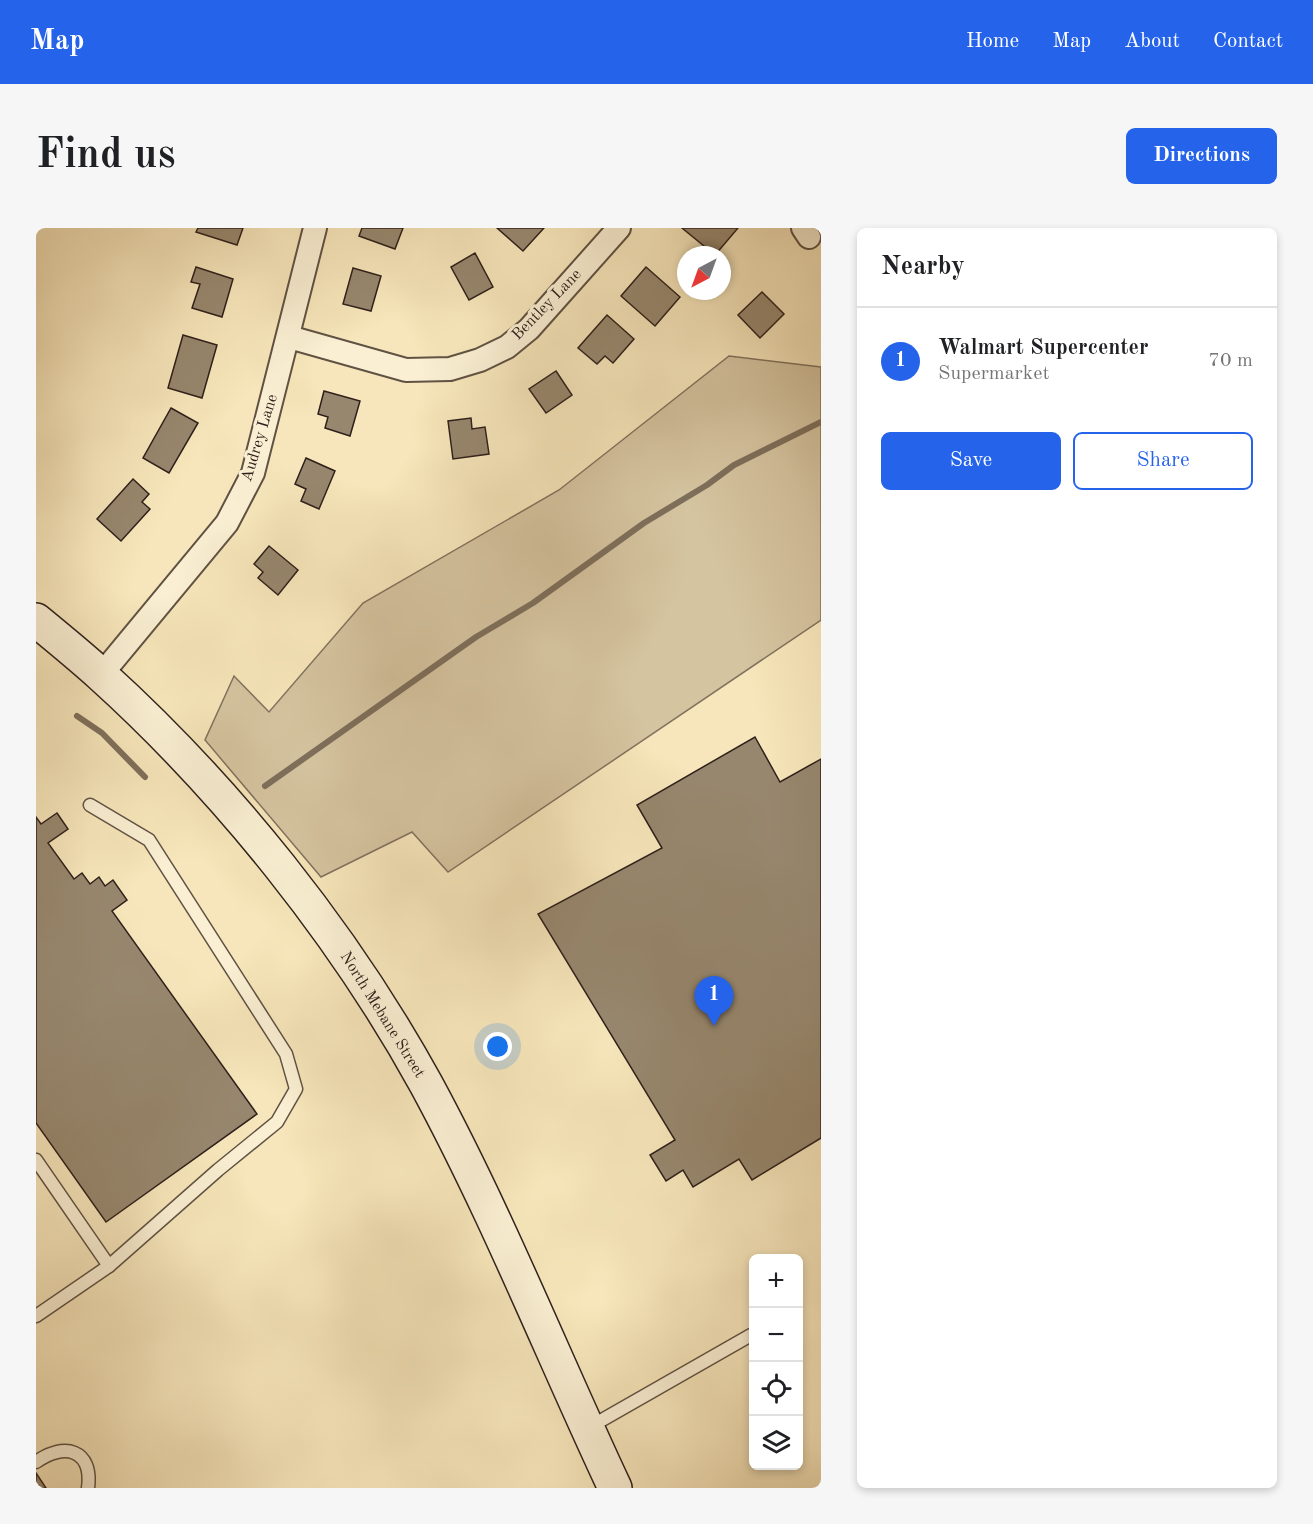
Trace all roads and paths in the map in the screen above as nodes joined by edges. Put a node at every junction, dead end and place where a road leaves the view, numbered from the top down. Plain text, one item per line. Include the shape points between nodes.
1 (315, 228) edge
2 (619, 228) edge
3 (289, 337) junction
4 (36, 620) edge
5 (101, 675) junction
6 (90, 805) dead end
7 (36, 1160) edge
8 (109, 1266) junction
9 (36, 1316) edge
10 (749, 1336) edge
11 (587, 1428) junction
12 (36, 1462) edge
13 (88, 1488) edge
14 (615, 1488) edge

1 - 3 street, Audrey Lane
2 - 3 street, Bentley Lane via 529,329 507,347 480,360 450,369 406,370
3 - 5 street, Audrey Lane via 253,473 227,523
4 - 5 main road, North Mebane Street
5 - 11 main road, North Mebane Street via 171,743 241,820 373,996 425,1083 472,1174
6 - 8 lane via 149,840 286,1054 296,1089 277,1122
7 - 8 lane
8 - 9 lane
10 - 11 lane
11 - 14 main road, North Mebane Street
12 - 13 lane via 66,1449 77,1454 86,1464

